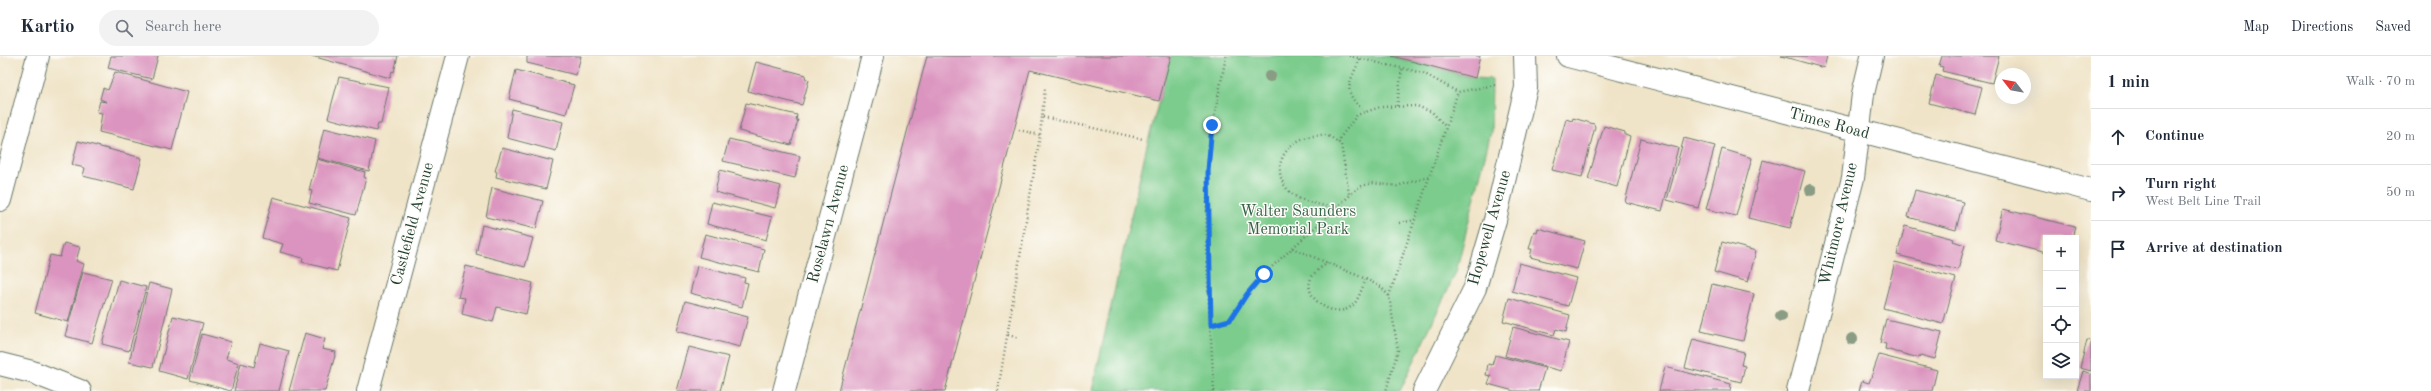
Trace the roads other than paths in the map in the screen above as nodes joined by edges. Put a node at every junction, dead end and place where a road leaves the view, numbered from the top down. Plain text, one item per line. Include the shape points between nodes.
1 (38, 56) edge
2 (458, 56) edge
3 (873, 56) edge
4 (1525, 56) edge
5 (1568, 56) edge
6 (1872, 56) edge
7 (1858, 131) junction
8 (2091, 190) edge
9 (0, 200) edge
10 (0, 364) edge
11 (80, 391) edge
12 (368, 391) edge
13 (784, 391) edge
14 (1424, 391) edge
15 (1798, 391) edge

1 - 9 street
2 - 12 street, Castlefield Avenue
3 - 13 street, Roselawn Avenue
4 - 14 street, Hopewell Avenue via 1526,88 1495,220 1474,288
5 - 7 street, Times Road
6 - 7 street, Whitmore Avenue
7 - 8 street, Times Road
7 - 15 street, Whitmore Avenue via 1852,178
10 - 11 street via 32,372

